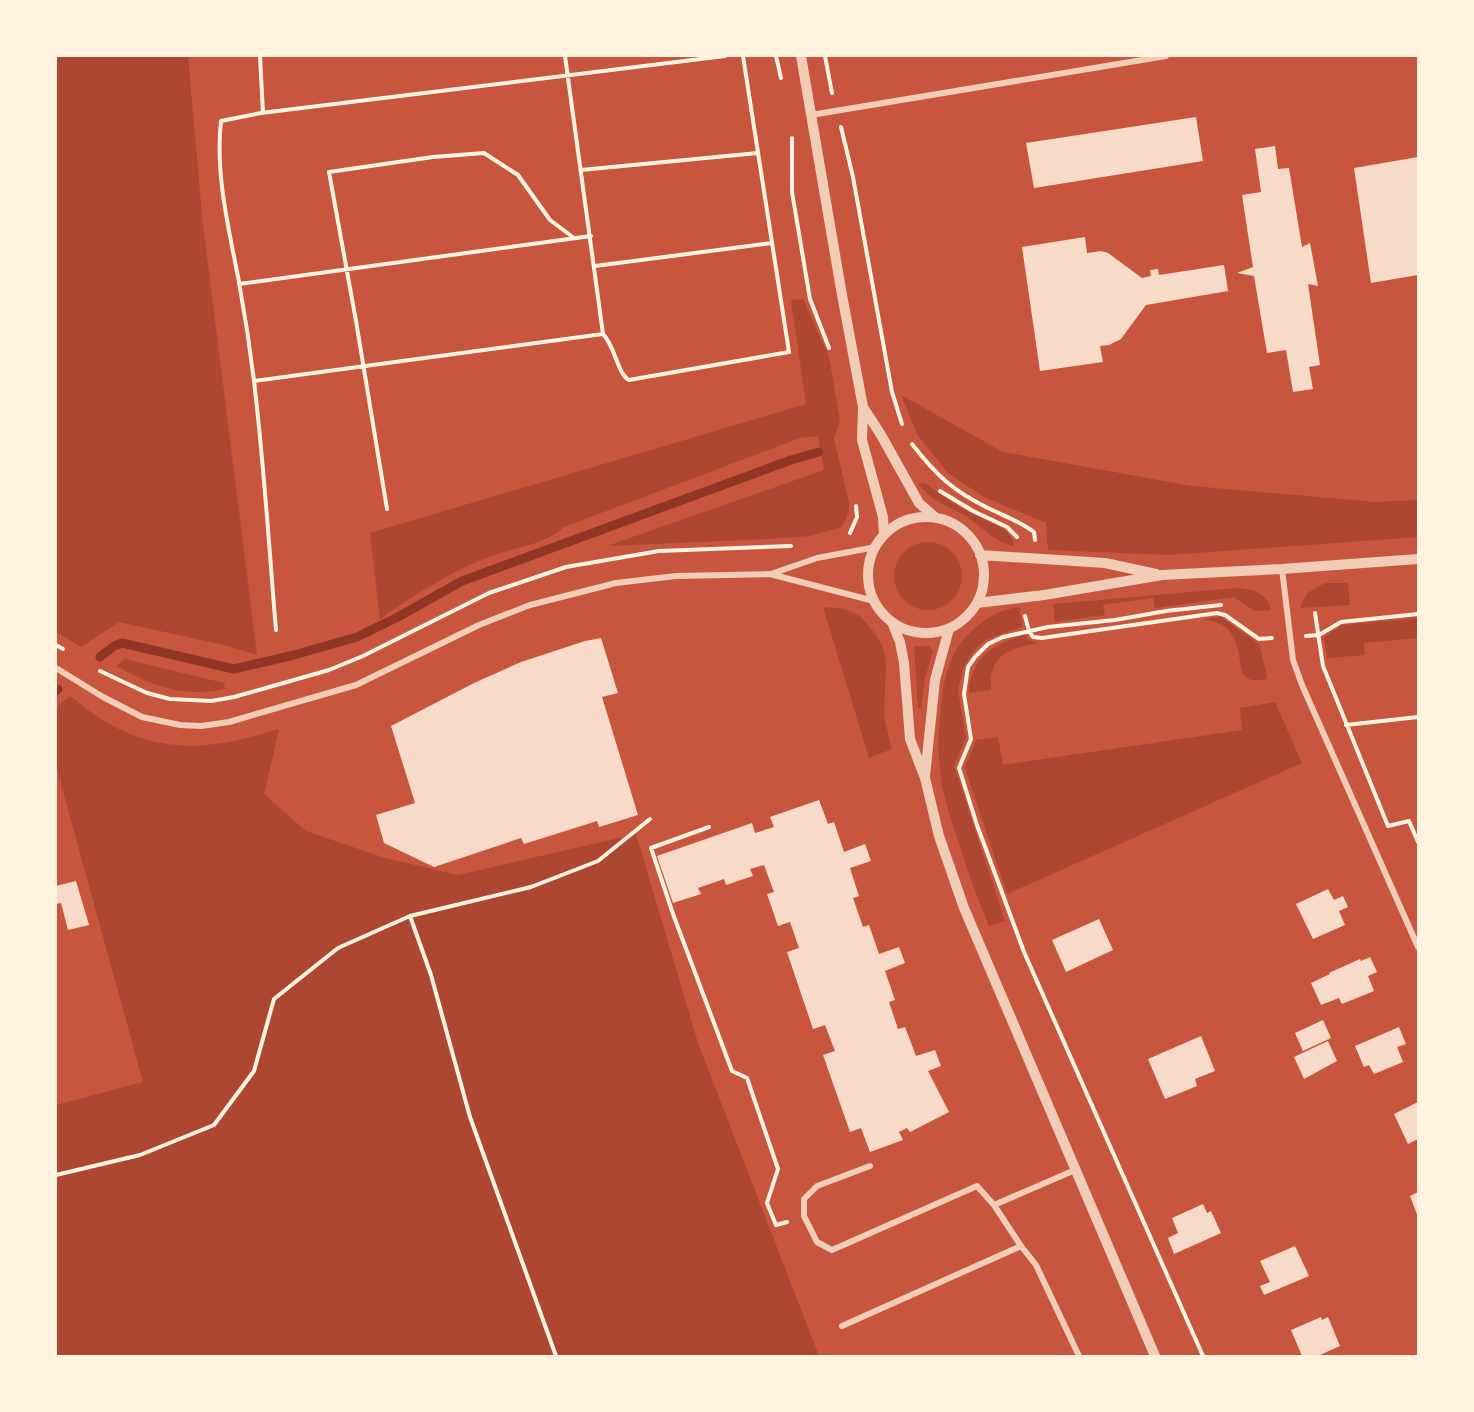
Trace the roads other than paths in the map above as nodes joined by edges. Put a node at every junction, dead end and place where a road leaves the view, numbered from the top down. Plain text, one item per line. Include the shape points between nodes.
1 (801, 56) edge
2 (1166, 56) edge
3 (812, 115) junction
4 (863, 407) junction
5 (936, 518) junction
6 (884, 535) junction
7 (876, 547) junction
8 (980, 555) junction
9 (1419, 558) edge
10 (1282, 569) junction
11 (770, 574) junction
12 (1162, 575) junction
13 (874, 601) junction
14 (977, 603) junction
15 (892, 622) junction
16 (949, 629) junction
17 (56, 668) edge
18 (925, 778) junction
19 (1419, 947) edge
20 (870, 1166) dead end
21 (1075, 1170) junction
22 (994, 1204) junction
23 (1021, 1246) junction
24 (842, 1326) dead end
25 (1079, 1356) edge
26 (1155, 1356) edge

1 - 3 street
2 - 3 street
3 - 4 street
4 - 5 street via 919,502
4 - 6 street via 862,440 883,517
5 - 6 street via 917,518
5 - 8 street via 968,535
6 - 7 street
7 - 11 street via 817,558
7 - 13 street via 868,573
8 - 12 street via 1105,563
8 - 14 street via 984,571
9 - 10 street
10 - 12 street
10 - 19 street via 1293,660 1302,685
11 - 13 street
11 - 17 street via 676,576 576,592 479,625 356,685 229,722 201,726 142,717
12 - 14 street
13 - 15 street
14 - 16 street
15 - 16 street via 920,633
15 - 18 street via 904,663 910,739
16 - 18 street via 934,687
18 - 21 street via 939,836 964,908
20 - 22 street via 817,1186 804,1199 804,1216 817,1242 832,1250 977,1186
21 - 22 street
21 - 26 street
22 - 23 street
23 - 24 street
23 - 25 street via 1036,1265

